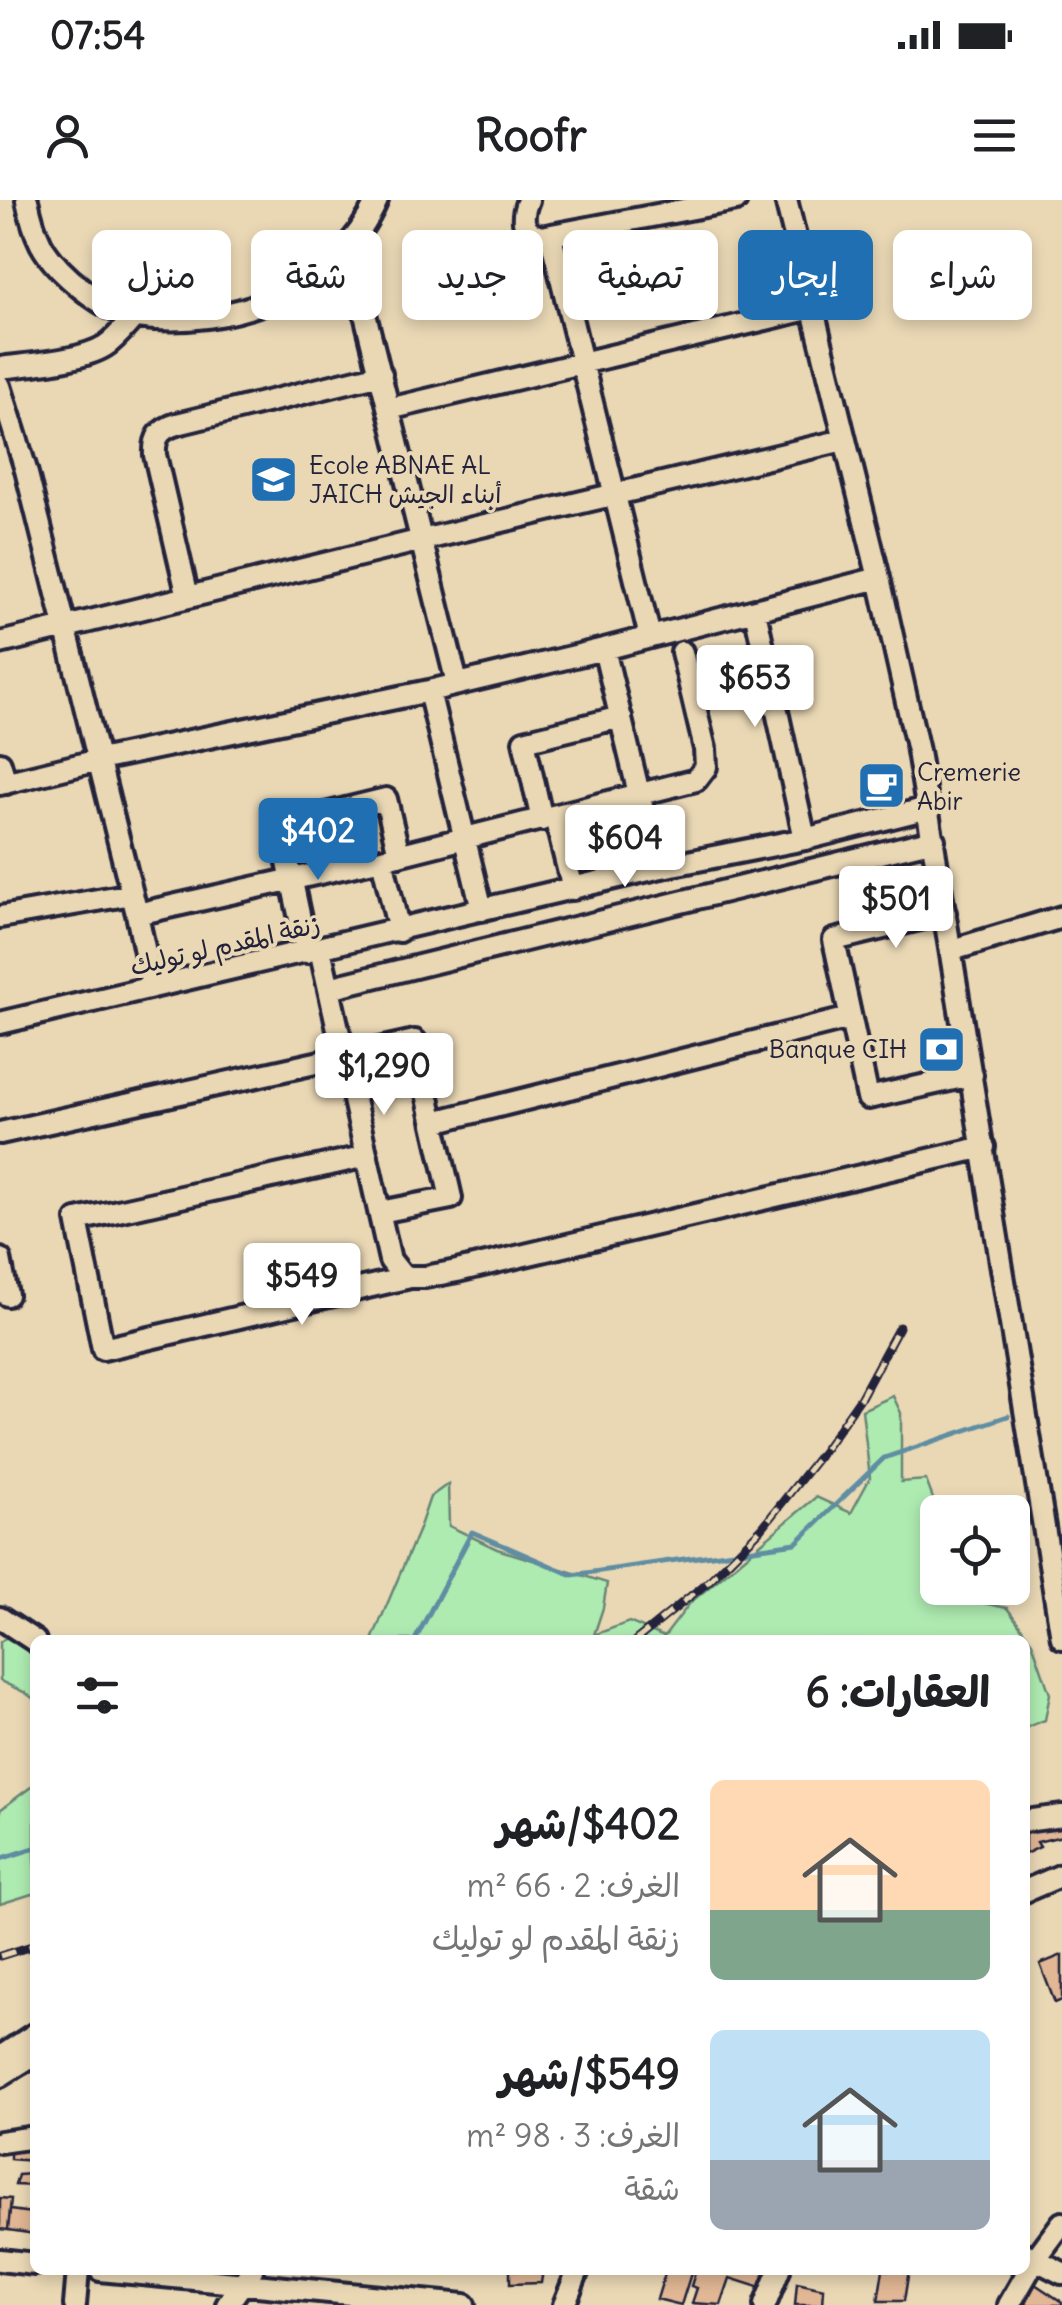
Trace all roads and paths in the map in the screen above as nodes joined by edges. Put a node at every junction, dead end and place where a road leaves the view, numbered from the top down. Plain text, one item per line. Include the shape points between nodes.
1 (27, 200) edge
2 (377, 200) edge
3 (528, 200) edge
4 (736, 200) edge
5 (786, 200) edge
6 (358, 230) edge
7 (793, 230) edge
8 (551, 237) junction
9 (92, 295) edge
10 (131, 320) edge
11 (367, 320) edge
12 (763, 320) edge
13 (815, 320) edge
14 (583, 364) junction
15 (0, 368) edge
16 (381, 374) junction
17 (0, 386) edge
18 (389, 409) junction
19 (844, 440) junction
20 (615, 494) junction
21 (422, 540) junction
22 (879, 578) junction
23 (188, 596) junction
24 (755, 611) junction
25 (65, 628) junction
26 (650, 637) junction
27 (0, 643) edge
28 (604, 650) junction
29 (682, 652) dead end
30 (457, 683) junction
31 (429, 691) junction
32 (621, 716) junction
33 (99, 760) junction
34 (2, 777) edge
35 (640, 795) junction
36 (928, 808) junction
37 (549, 818) junction
38 (465, 839) junction
39 (804, 839) junction
40 (934, 840) junction
41 (390, 857) junction
42 (657, 868) junction
43 (292, 880) junction
44 (573, 889) junction
45 (134, 904) junction
46 (482, 910) junction
47 (946, 914) junction
48 (1062, 917) edge
49 (0, 918) edge
50 (399, 930) junction
51 (314, 950) junction
52 (952, 950) junction
53 (152, 986) junction
54 (328, 988) junction
55 (850, 1018) junction
56 (0, 1023) edge
57 (344, 1057) junction
58 (972, 1075) junction
59 (434, 1122) junction
60 (0, 1133) edge
61 (984, 1147) junction
62 (367, 1156) junction
63 (380, 1212) junction
64 (0, 1259) edge
65 (410, 1276) junction
66 (8, 1294) dead end
67 (0, 1618) edge
68 (30, 1638) edge
69 (1062, 1638) edge
70 (1062, 1816) edge
71 (1030, 1820) edge
72 (1062, 1874) edge
73 (1030, 1889) edge
74 (30, 2037) edge
75 (30, 2057) edge
76 (0, 2058) edge
77 (0, 2076) edge
78 (30, 2138) edge
79 (0, 2142) edge
80 (1062, 2223) edge
81 (1030, 2256) edge
82 (0, 2260) edge
83 (30, 2263) edge
84 (1062, 2273) edge
85 (78, 2275) edge
86 (177, 2275) edge
87 (576, 2275) edge
88 (777, 2275) edge
89 (1022, 2275) edge
90 (238, 2279) edge
91 (365, 2300) edge
92 (75, 2305) edge
93 (218, 2305) edge
94 (227, 2305) edge
95 (464, 2305) edge
96 (564, 2305) edge
97 (765, 2305) edge
98 (1010, 2305) edge

1 - 9 street via 40,244
2 - 6 street
3 - 8 street via 526,229
4 - 8 street
5 - 7 street
8 - 14 street
10 - 15 street via 94,352
11 - 16 street
12 - 14 street
13 - 19 street
14 - 18 street
14 - 20 street
16 - 18 street
16 - 23 street via 169,426 157,435 154,455
17 - 25 street
18 - 21 street
19 - 20 street
19 - 22 street
20 - 21 street
20 - 26 street
21 - 23 street
21 - 30 street
22 - 24 street
22 - 36 street
23 - 25 street
24 - 26 street
24 - 39 street
25 - 27 street
25 - 33 street
26 - 28 street
28 - 30 street
28 - 32 street
29 - 35 street via 706,768 696,780
30 - 31 street
31 - 33 street
31 - 38 street
32 - 35 street
32 - 37 street via 524,741
33 - 34 street
33 - 45 street
35 - 37 street
35 - 42 street
36 - 39 street, زنقة المقدم لو توليك
36 - 40 street
37 - 38 street
37 - 44 street
38 - 41 street
38 - 46 street
39 - 42 street, زنقة المقدم لو توليك
40 - 47 street
40 - 54 street
41 - 43 street
41 - 43 street via 386,798 280,825
41 - 50 street
42 - 44 street, زنقة المقدم لو توليك
43 - 45 street
43 - 51 street
44 - 46 street, زنقة المقدم لو توليك
45 - 49 street
45 - 53 street
46 - 50 street, زنقة المقدم لو توليك
47 - 52 street
47 - 55 street via 834,940
48 - 52 street
50 - 51 street, زنقة المقدم لو توليك
51 - 53 street, زنقة المقدم لو توليك
51 - 54 street
52 - 58 street
53 - 56 street, زنقة المقدم لو توليك
54 - 57 street
55 - 58 street via 868,1098
55 - 59 street
57 - 59 street via 416,1040
57 - 60 street
57 - 62 street
58 - 61 street
59 - 63 street via 450,1198
61 - 65 street via 456,1271
61 - 69 street
62 - 63 street
62 - 65 street via 77,1220 103,1349
63 - 65 street via 390,1260
64 - 66 street
67 - 68 street
70 - 71 street
72 - 73 street
74 - 76 street
75 - 77 street
78 - 79 street
80 - 81 street
81 - 84 street
82 - 83 street
85 - 92 street
86 - 90 street
87 - 96 street
88 - 97 street
89 - 98 street
90 - 91 street
90 - 93 street
90 - 94 street
91 - 95 street

